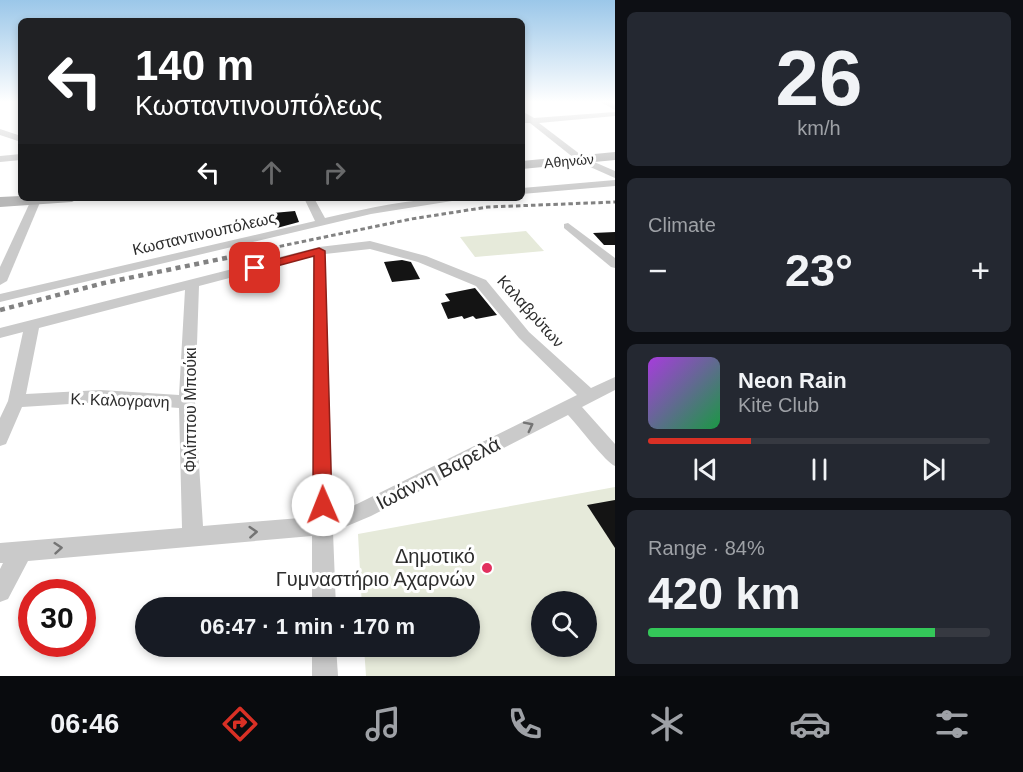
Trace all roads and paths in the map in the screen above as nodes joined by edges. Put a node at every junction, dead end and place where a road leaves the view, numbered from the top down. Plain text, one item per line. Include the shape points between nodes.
1 (543, 133) edge
2 (615, 156) edge
3 (18, 157) edge
4 (0, 159) edge
5 (582, 160) junction
6 (525, 165) edge
7 (615, 175) edge
8 (615, 183) edge
9 (525, 191) edge
10 (18, 201) edge
11 (36, 201) edge
12 (311, 201) edge
13 (435, 201) edge
14 (0, 202) edge
15 (322, 223) junction
16 (568, 226) dead end
17 (319, 251) junction
18 (615, 264) edge
19 (0, 281) edge
20 (192, 284) junction
21 (0, 298) edge
22 (32, 324) junction
23 (0, 333) edge
24 (615, 383) edge
25 (588, 395) junction
26 (16, 401) junction
27 (187, 402) junction
28 (570, 406) junction
29 (0, 439) edge
30 (615, 458) edge
31 (323, 526) junction
32 (193, 536) junction
33 (11, 552) edge
34 (0, 591) edge
35 (324, 597) edge
36 (324, 657) edge
37 (325, 676) edge

1 - 5 street
2 - 5 main road, Αθηνών
3 - 4 street
5 - 6 main road, Αθηνών
5 - 7 street
8 - 9 street
10 - 14 main road
11 - 19 street
12 - 15 street
13 - 15 street, Κωσταντινουπόλεως
15 - 21 street, Κωσταντινουπόλεως
16 - 18 street
17 - 20 street
17 - 25 street, Καλαβρύτων via 370,245 422,259 481,283 524,335
17 - 31 street
20 - 22 street
20 - 27 street, Φιλίππου Μπούκι
22 - 23 street
22 - 26 street
24 - 25 street, Ιωάννη Βαρελά
25 - 28 street, Ιωάννη Βαρελά
26 - 27 street, Κ. Καλογρανη via 101,396
26 - 29 street
27 - 32 street, Φιλίππου Μπούκι
28 - 30 street
31 -> 28 street, Ιωάννη Βαρελά via 364,510
32 -> 31 street, Ιωάννη Βαρελά
31 - 35 street
33 -> 32 street, Ιωάννη Βαρελά
33 - 34 street
36 - 37 street

